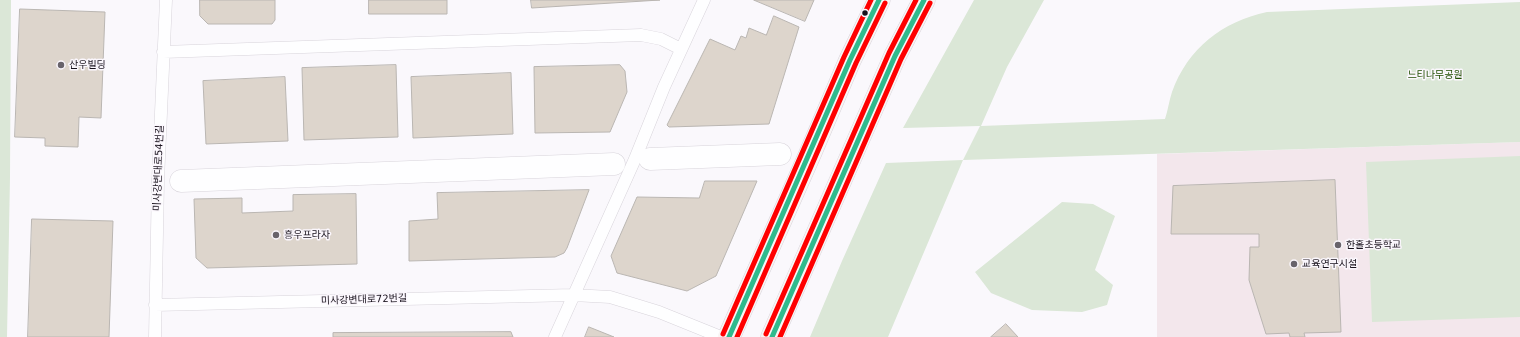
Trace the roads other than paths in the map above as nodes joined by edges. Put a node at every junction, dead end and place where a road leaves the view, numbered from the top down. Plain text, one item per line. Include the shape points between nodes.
1 (166, 0) edge
2 (704, 0) edge
3 (880, 0) edge
4 (924, 0) edge
5 (681, 49) junction
6 (164, 52) junction
7 (780, 154) dead end
8 (650, 159) dead end
9 (614, 164) dead end
10 (181, 181) dead end
11 (573, 295) junction
12 (156, 305) junction
13 (155, 337) edge
14 (555, 337) edge
15 (720, 337) edge
16 (729, 337) edge
17 (772, 337) edge

1 - 6 lane, 미사강변대로54번길
2 - 5 lane
3 - 16 main road via 850,60
4 - 17 main road via 895,56
5 - 6 lane via 662,39 641,35
5 - 11 lane via 635,160
6 - 12 lane, 미사강변대로54번길
7 - 8 street
9 - 10 street
11 - 12 lane, 미사강변대로72번길
11 - 14 lane
11 - 15 lane, 미사강변대로72번길 via 610,297 660,312
12 - 13 lane, 미사강변대로54번길

